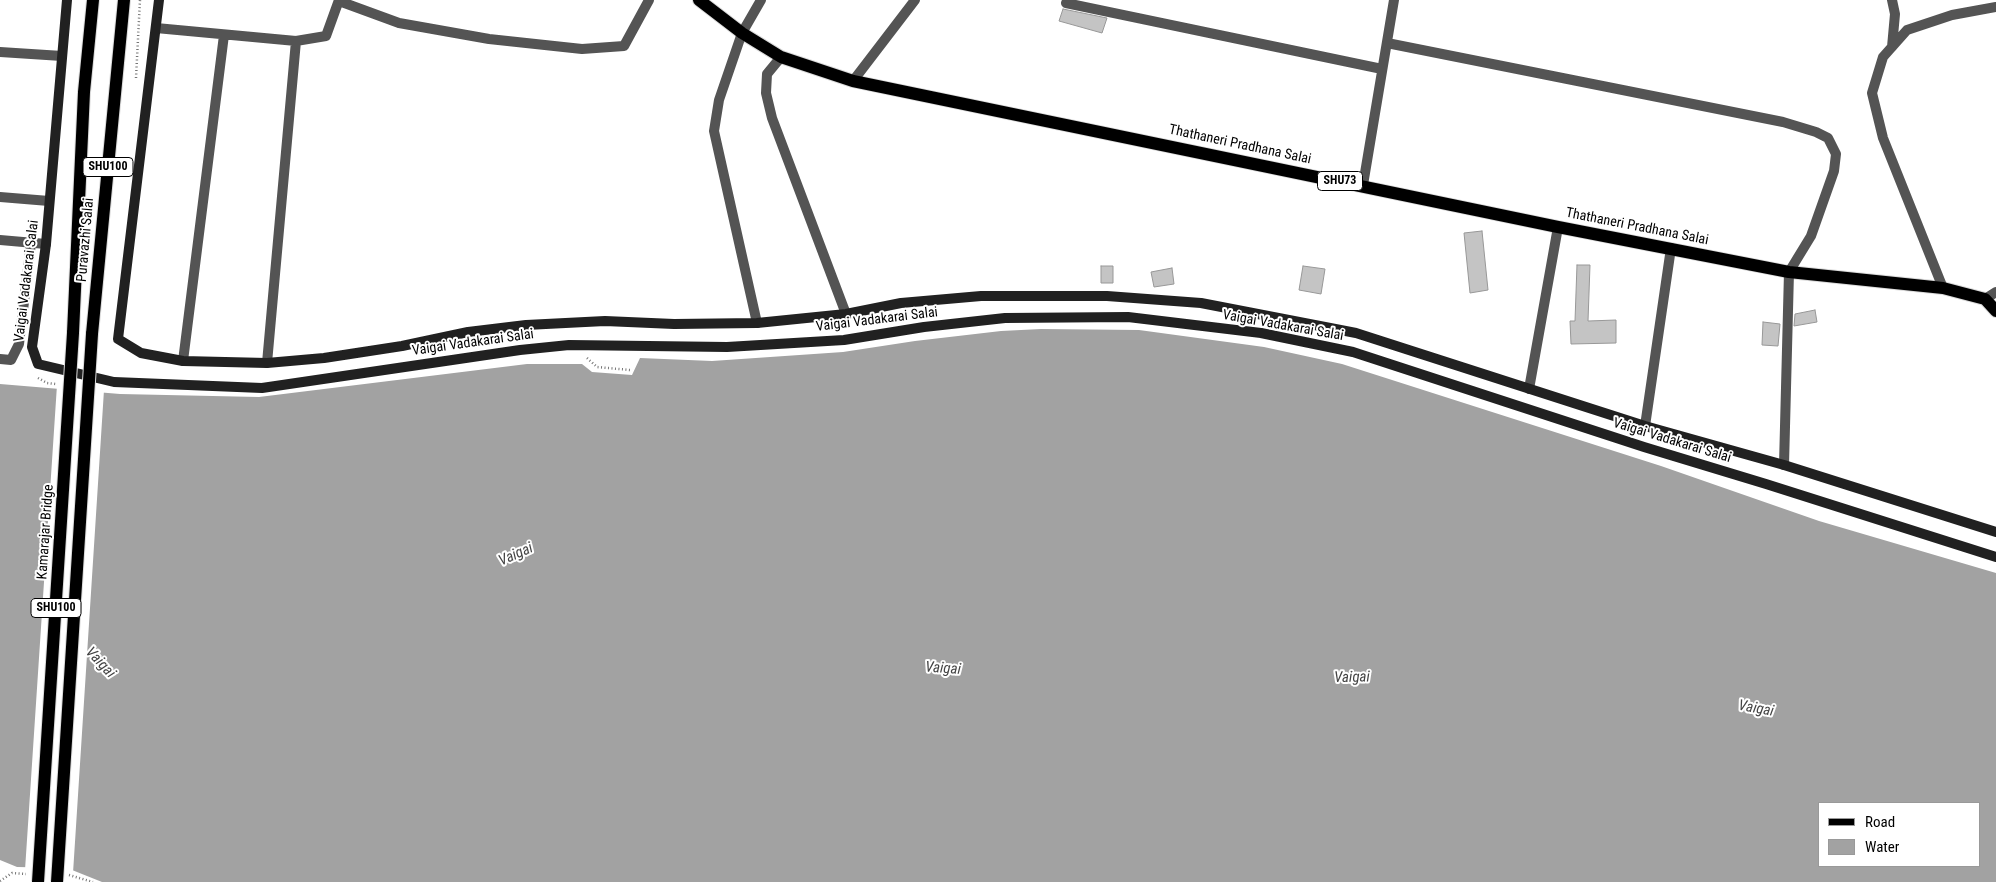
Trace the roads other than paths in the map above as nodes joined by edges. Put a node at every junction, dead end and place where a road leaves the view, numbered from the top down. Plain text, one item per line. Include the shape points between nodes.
1 (67, 0) edge
2 (93, 0) edge
3 (124, 0) edge
4 (159, 0) edge
5 (339, 0) edge
6 (648, 0) edge
7 (699, 0) edge
8 (761, 0) edge
9 (915, 0) edge
10 (1394, 0) edge
11 (1892, 0) edge
12 (1066, 3) dead end
13 (1996, 7) edge
14 (156, 28) junction
15 (742, 33) junction
16 (224, 35) junction
17 (296, 41) junction
18 (1387, 43) junction
19 (1892, 47) junction
20 (0, 52) edge
21 (62, 56) junction
22 (781, 57) junction
23 (1382, 69) junction
24 (854, 81) junction
25 (1363, 185) junction
26 (0, 198) edge
27 (49, 201) junction
28 (1558, 226) junction
29 (0, 240) edge
30 (31, 242) junction
31 (46, 244) junction
32 (1671, 248) junction
33 (1789, 272) junction
34 (1943, 288) junction
35 (1990, 296) edge
36 (1996, 311) edge
37 (846, 314) junction
38 (758, 322) junction
39 (74, 333) joint
40 (0, 360) edge
41 (182, 361) junction
42 (267, 363) junction
43 (1529, 388) junction
44 (1645, 426) junction
45 (1784, 465) junction
46 (1996, 532) edge
47 (1996, 558) edge
48 (38, 882) edge
49 (57, 882) edge

1 - 21 main road, Vaigai Vadakarai Salai
2 - 39 main road, Puravazhi Salai / SHU100 via 84,92
3 - 49 main road, Puravazhi Salai / SHU100, bridge via 92,334
4 - 14 main road, Vaigai Vadakarai Salai
5 - 6 street via 399,23 489,39 582,48 624,46
5 - 17 street via 326,36
7 - 15 main road, Thathaneri Pradhana Salai / SHU73
8 - 15 street
9 - 24 street
10 - 18 street
11 - 19 street via 1895,14
12 - 23 street
13 - 19 street via 1952,15 1908,30
14 - 16 street
14 - 41 main road, Vaigai Vadakarai Salai via 118,339 141,353
15 - 22 main road, Thathaneri Pradhana Salai / SHU73
15 - 38 street via 719,100 714,131
16 - 17 street
16 - 41 street
17 - 42 street
18 - 23 street
18 - 33 street via 1783,122 1828,138 1836,154 1834,170 1811,236
19 - 34 street via 1883,57 1872,93 1883,138
20 - 21 street
21 - 27 main road, Vaigai Vadakarai Salai
22 - 24 main road, Thathaneri Pradhana Salai / SHU73
22 - 37 street via 767,74 766,93 772,118
23 - 25 street
24 - 25 main road, Thathaneri Pradhana Salai / SHU73
25 - 28 main road, Thathaneri Pradhana Salai / SHU73
26 - 27 street
27 - 31 main road, Vaigai Vadakarai Salai
28 - 32 main road, Thathaneri Pradhana Salai / SHU73
28 - 43 street
29 - 30 street
30 - 31 street
30 - 40 street via 19,344 11,360
31 - 47 main road, Vaigai Vadakarai Salai via 32,347 38,364 114,382 262,388 570,345 727,347 844,340 1005,318 1128,317 1262,333 1353,352
32 - 33 main road, Thathaneri Pradhana Salai / SHU73
32 - 44 street
33 - 34 main road, Thathaneri Pradhana Salai / SHU73
33 - 45 street
34 - 35 main road, Thathaneri Pradhana Salai / SHU73
35 - 36 main road, Thathaneri Pradhana Salai / SHU73
37 - 38 main road, Vaigai Vadakarai Salai
37 - 43 main road, Vaigai Vadakarai Salai via 901,303 981,296 1107,296 1201,303 1356,332
38 - 42 main road, Vaigai Vadakarai Salai via 534,324 468,332 324,358
39 - 48 main road, Kamarajar Bridge / SHU100, bridge
41 - 42 main road, Vaigai Vadakarai Salai
43 - 44 main road, Vaigai Vadakarai Salai
44 - 45 main road, Vaigai Vadakarai Salai
45 - 46 main road, Vaigai Vadakarai Salai

